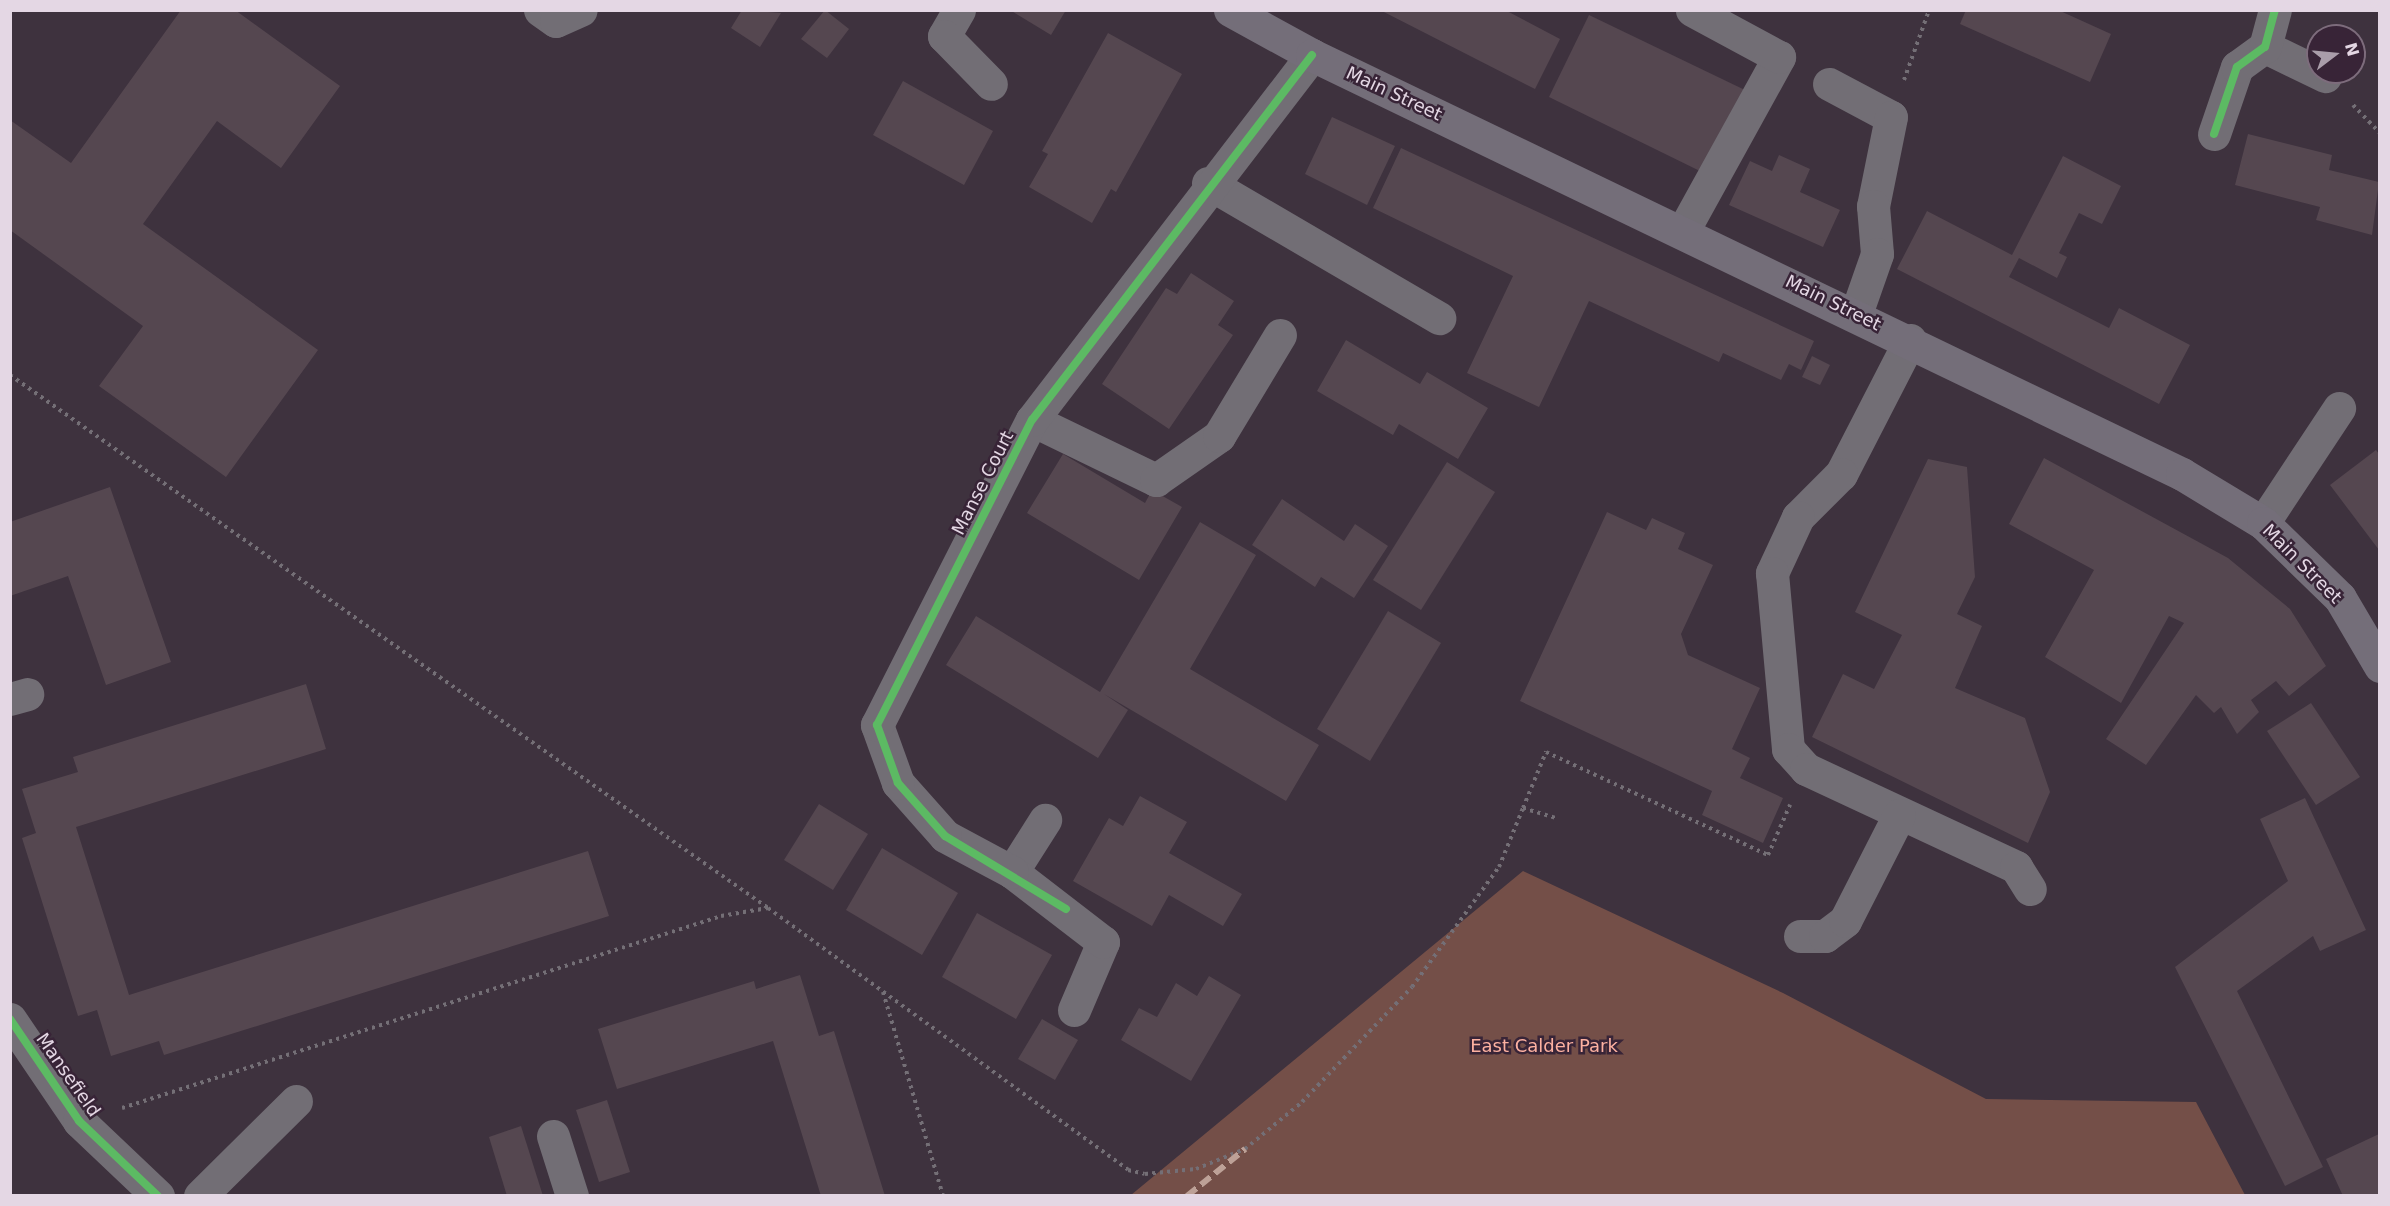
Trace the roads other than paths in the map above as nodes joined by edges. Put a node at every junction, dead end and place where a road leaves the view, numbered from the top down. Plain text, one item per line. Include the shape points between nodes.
1 (540, 10) edge
2 (581, 10) edge
3 (959, 10) edge
4 (1230, 10) edge
5 (1692, 10) edge
6 (2275, 10) edge
7 (2265, 47) junction
8 (1312, 55) junction
9 (2306, 67) edge
10 (991, 84) dead end
11 (1829, 84) dead end
12 (2214, 134) dead end
13 (1209, 183) junction
14 (1683, 231) junction
15 (1856, 314) junction
16 (1439, 318) dead end
17 (1280, 335) dead end
18 (1910, 340) junction
19 (2339, 408) dead end
20 (1032, 420) junction
21 (2263, 523) junction
22 (2379, 666) edge
23 (1899, 814) junction
24 (1045, 820) dead end
25 (1012, 872) junction
26 (2030, 889) dead end
27 (1800, 936) dead end
28 (1074, 1010) dead end
29 (10, 1018) edge
30 (296, 1101) dead end
31 (553, 1136) dead end
32 (158, 1196) edge
33 (200, 1196) edge
34 (572, 1196) edge

1 - 2 street via 556,21
3 - 10 street via 944,36
4 - 8 main road, Main Street
5 - 14 street via 1779,57
6 - 7 street
7 - 9 street
7 - 12 street via 2238,67
8 - 13 street, Manse Court
8 - 14 main road, Main Street
11 - 15 street via 1891,117 1873,206 1877,254
13 - 16 street
13 - 20 street, Manse Court
14 - 15 main road, Main Street
15 - 18 main road, Main Street
17 - 20 street, Manse Court via 1219,435 1156,480
18 - 21 main road, Main Street via 2182,474
18 - 23 street via 1841,474 1798,517 1772,573 1788,749 1806,769
19 - 21 street
20 - 25 street, Manse Court via 876,725 898,783 945,836
21 - 22 main road, Main Street via 2340,598
23 - 26 street via 2016,867
23 - 27 street via 1845,921 1825,936
24 - 25 street
25 - 28 street, Manse Court via 1066,909 1103,942
29 - 32 street, Mansefield via 79,1122
30 - 33 street
31 - 34 street

